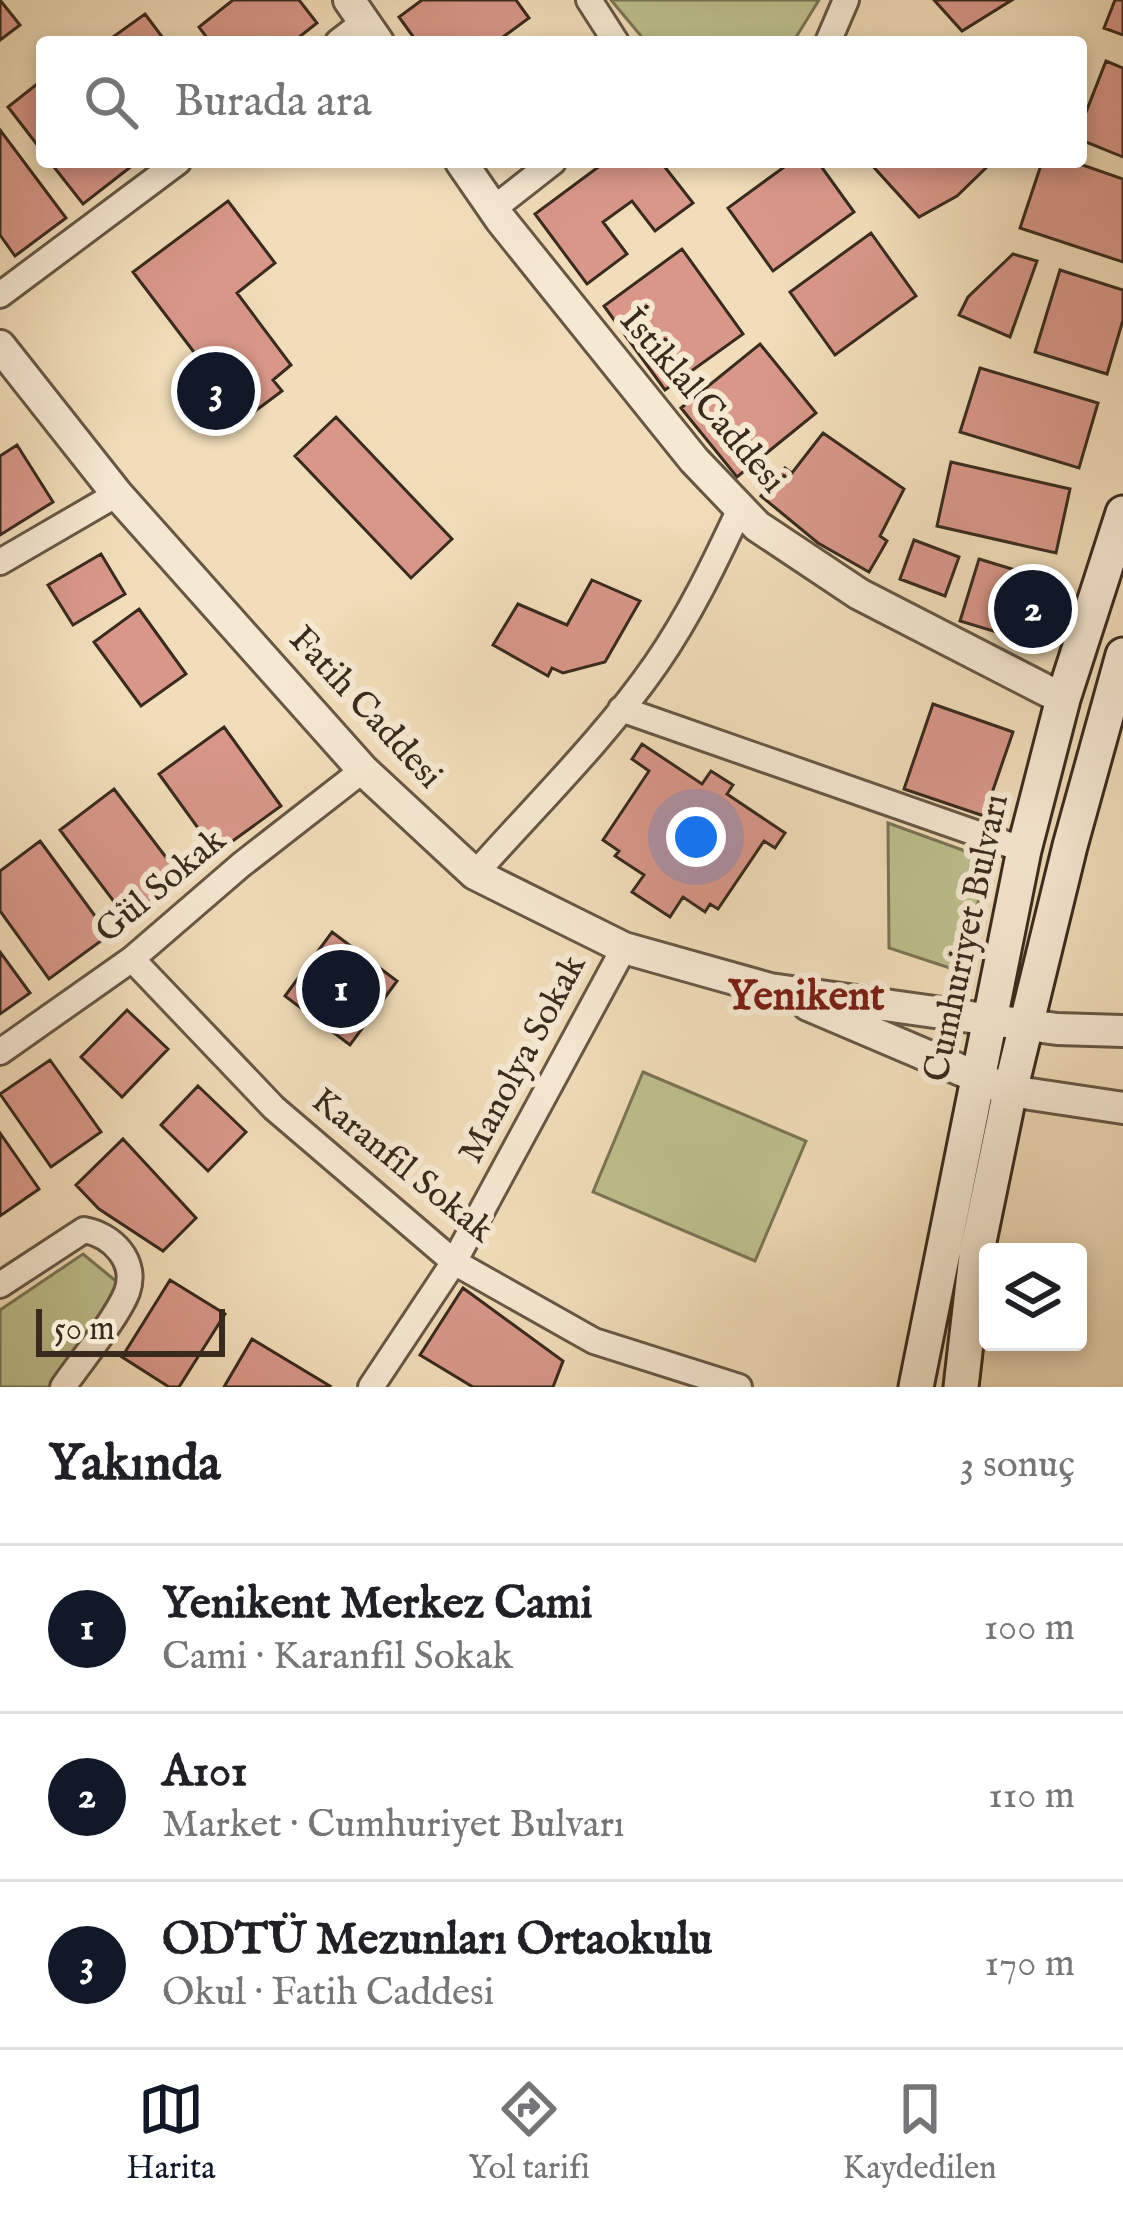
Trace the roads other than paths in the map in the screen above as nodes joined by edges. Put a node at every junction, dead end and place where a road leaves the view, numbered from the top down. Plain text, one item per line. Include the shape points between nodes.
1 (590, 0) edge
2 (846, 0) edge
3 (612, 36) edge
4 (831, 36) edge
5 (170, 168) edge
6 (464, 168) edge
7 (546, 168) edge
8 (493, 209) junction
9 (0, 295) edge
10 (0, 346) edge
11 (117, 494) junction
12 (740, 509) junction
13 (1123, 513) edge
14 (0, 562) edge
15 (1123, 655) edge
16 (1063, 699) junction
17 (620, 709) junction
18 (363, 770) junction
19 (1024, 850) junction
20 (475, 874) junction
21 (624, 948) junction
22 (132, 959) junction
23 (770, 988) junction
24 (990, 1020) junction
25 (1026, 1025) junction
26 (1123, 1030) edge
27 (0, 1052) edge
28 (976, 1078) junction
29 (1010, 1091) junction
30 (1123, 1108) edge
31 (454, 1262) junction
32 (0, 1285) edge
33 (63, 1387) edge
34 (371, 1387) edge
35 (739, 1387) edge
36 (916, 1387) edge
37 (961, 1387) edge

1 - 3 street
2 - 4 street
5 - 9 street
6 - 8 street, İstiklal Caddesi
7 - 8 street
8 - 12 street, İstiklal Caddesi
10 - 11 street, Fatih Caddesi
11 - 14 street
11 - 18 street, Fatih Caddesi
12 - 16 street, İstiklal Caddesi via 860,594
12 - 17 street via 698,596
13 - 16 main road, Cumhuriyet Bulvarı
15 - 25 main road, Cumhuriyet Bulvarı
16 - 19 main road, Cumhuriyet Bulvarı
17 - 19 street
17 - 20 street
18 - 20 street, Fatih Caddesi
18 - 22 street, Gül Sokak
19 - 24 main road, Cumhuriyet Bulvarı
20 - 21 street, Fatih Caddesi
21 - 23 street, Fatih Caddesi
21 - 31 street, Manolya Sokak
22 - 27 street, Gül Sokak
22 - 31 street, Karanfil Sokak via 274,1108
23 - 24 street, Fatih Caddesi
23 - 28 street, Fatih Caddesi
24 - 25 street, Fatih Caddesi
24 - 28 main road, Cumhuriyet Bulvarı
25 - 26 street, Fatih Caddesi
25 - 29 main road, Cumhuriyet Bulvarı
28 - 29 street, Fatih Caddesi
28 - 36 main road, Cumhuriyet Bulvarı
29 - 30 street, Fatih Caddesi
29 - 37 main road, Cumhuriyet Bulvarı via 976,1256
31 - 34 street, Manolya Sokak
31 - 35 street, Karanfil Sokak via 594,1341
32 - 33 street via 84,1230 123,1255 126,1294

